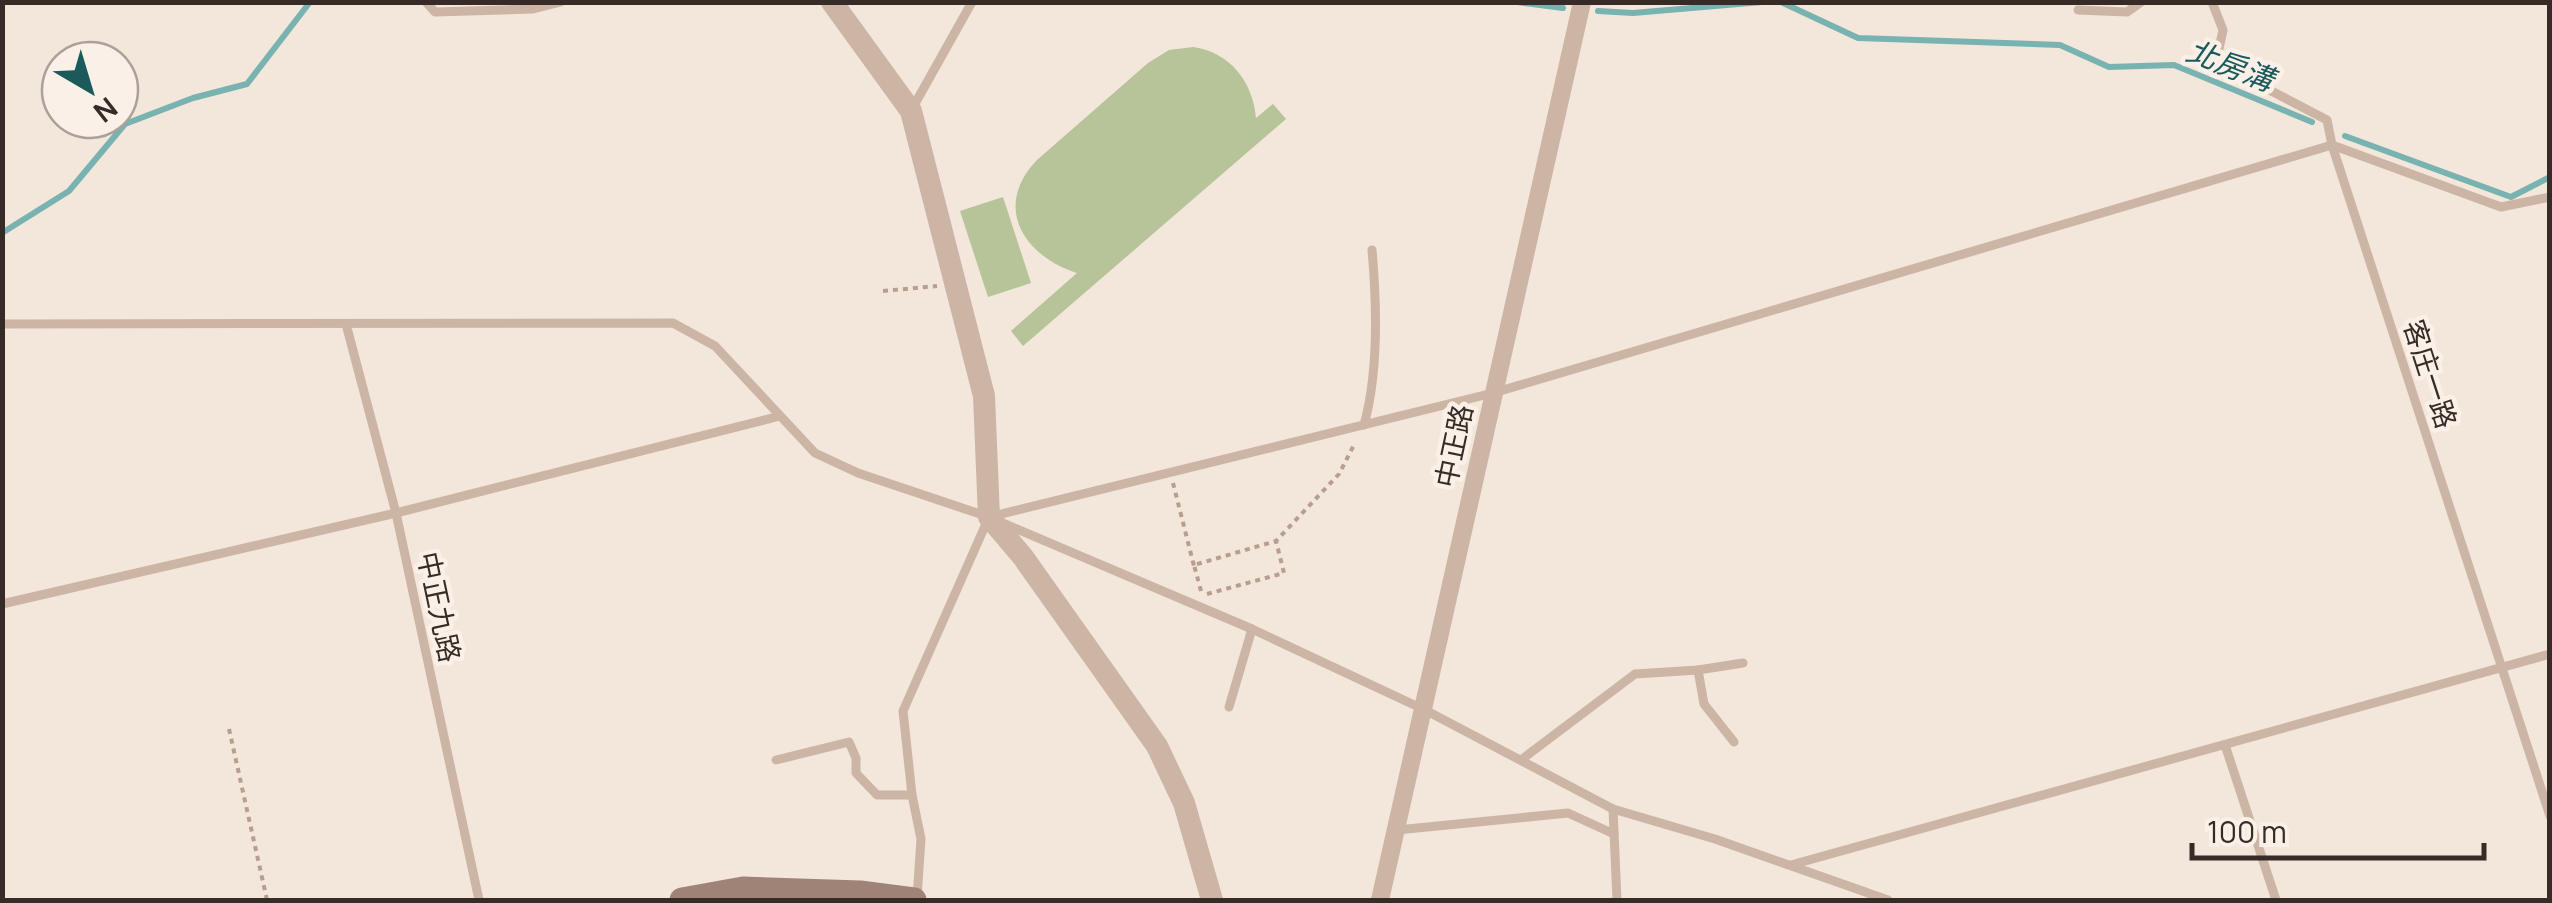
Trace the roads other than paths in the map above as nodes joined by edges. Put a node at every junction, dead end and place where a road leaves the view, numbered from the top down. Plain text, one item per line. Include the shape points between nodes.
1 (426, 2) edge
2 (562, 2) edge
3 (832, 2) edge
4 (972, 2) edge
5 (1582, 2) edge
6 (2141, 2) edge
7 (2212, 2) edge
8 (2078, 10) dead end
9 (911, 110) junction
10 (2332, 145) junction
11 (2550, 197) edge
12 (1372, 250) dead end
13 (2, 324) edge
14 (346, 324) junction
15 (1493, 393) junction
16 (780, 416) junction
17 (1364, 425) junction
18 (396, 513) junction
19 (989, 517) junction
20 (2, 604) edge
21 (1252, 629) junction
22 (2550, 654) edge
23 (1743, 662) dead end
24 (2502, 668) junction
25 (1698, 670) junction
26 (1230, 707) dead end
27 (1425, 710) junction
28 (1734, 742) dead end
29 (2225, 744) junction
30 (776, 760) dead end
31 (1521, 760) junction
32 (912, 795) junction
33 (1612, 809) junction
34 (2550, 816) edge
35 (1396, 830) junction
36 (1614, 834) junction
37 (1790, 866) junction
38 (479, 900) edge
39 (682, 900) edge
40 (915, 900) edge
41 (1212, 900) edge
42 (1380, 900) edge
43 (1618, 900) edge
44 (1885, 900) edge
45 (2276, 900) edge

1 - 2 lane via 435,12
3 - 9 street
4 - 9 lane
5 - 15 street, 中正路
6 - 8 lane via 2127,12
7 - 10 lane, 客庄一路 via 2223,30 2218,58 2327,120
9 - 19 street via 984,396
10 - 11 lane via 2500,207
10 - 15 lane
10 - 24 lane, 客庄一路
12 - 17 lane via 1376,293
13 - 14 lane
14 - 16 lane via 673,323 715,346
14 - 18 lane, 中正九路
15 - 17 lane
15 - 27 street, 中正路
16 - 18 lane
16 - 19 lane via 815,453
17 - 19 lane
18 - 20 lane
18 - 38 lane, 中正九路
19 - 21 lane
19 - 32 lane via 904,712
19 - 41 street via 1157,746 1184,804
21 - 26 lane
21 - 27 lane
22 - 24 lane
23 - 25 lane
24 - 29 lane
24 - 34 lane, 客庄一路
25 - 28 lane via 1704,704
25 - 31 lane via 1635,674
27 - 31 lane
27 - 35 street, 中正路
29 - 37 lane
29 - 45 lane
30 - 32 lane via 850,742 856,774 877,795
31 - 33 lane
32 - 40 lane via 921,839
33 - 36 lane
33 - 37 lane
35 - 36 lane via 1568,813
35 - 42 street, 中正路
36 - 43 lane
37 - 44 lane
39 - 40 main road via 743,889

